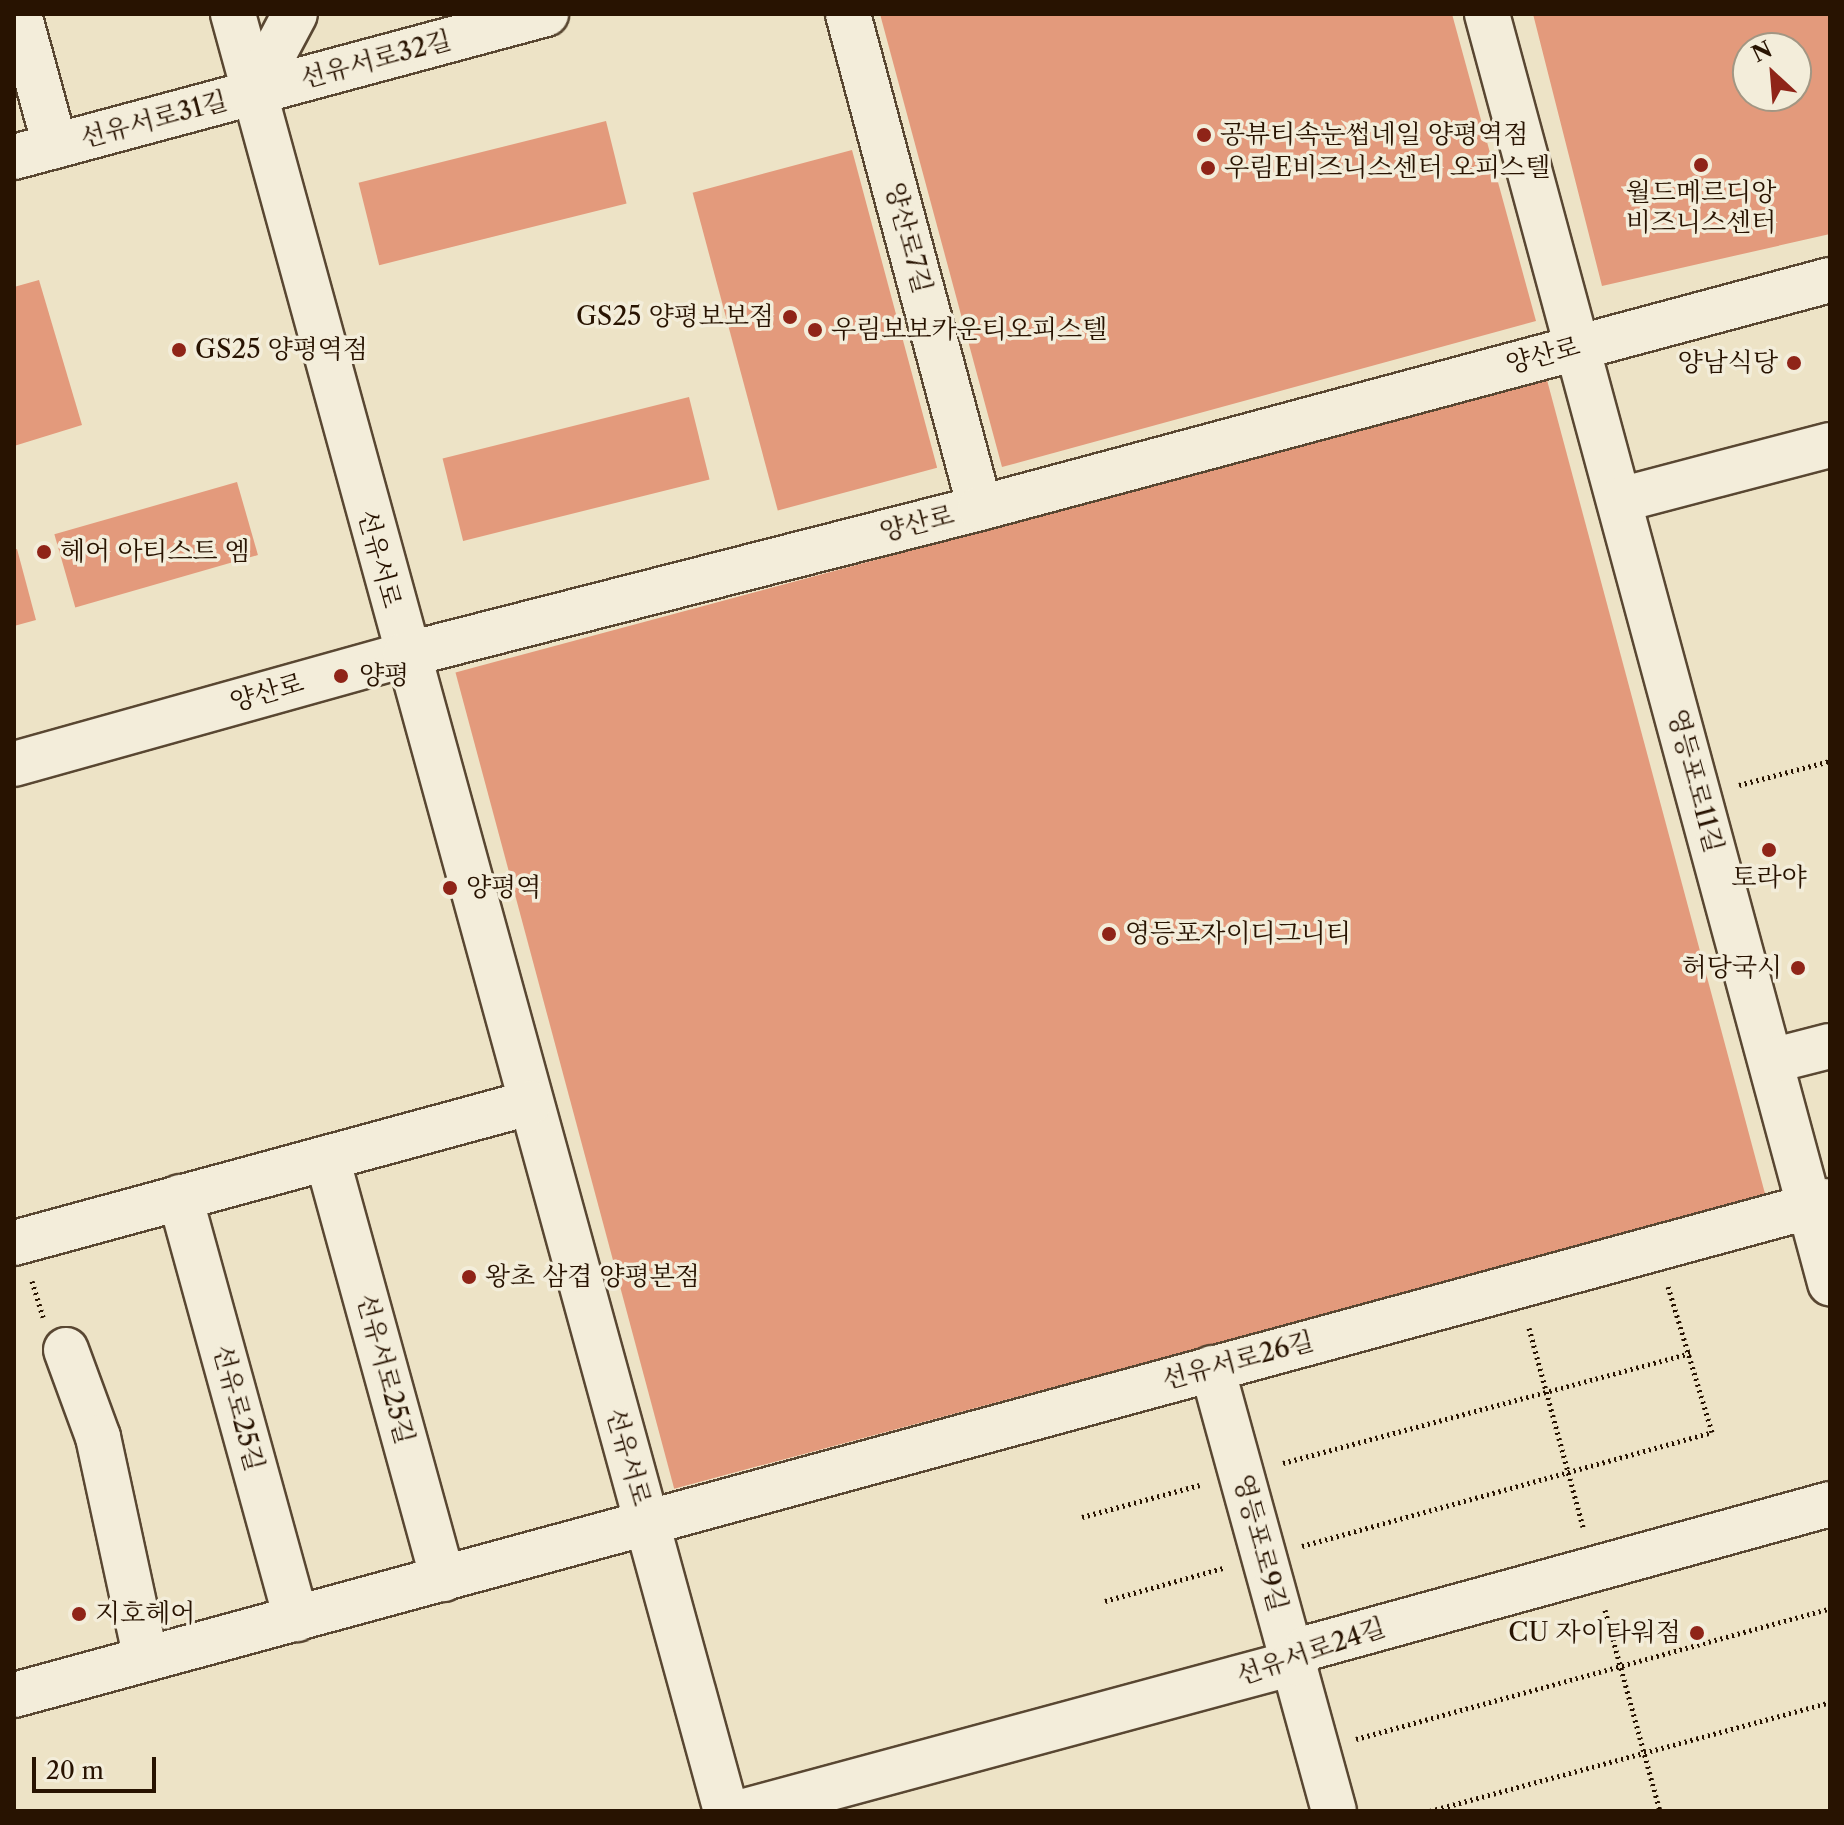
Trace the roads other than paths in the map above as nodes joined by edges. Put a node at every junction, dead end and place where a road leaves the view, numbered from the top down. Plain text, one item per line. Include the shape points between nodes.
1 (19, 14) edge
2 (233, 14) edge
3 (295, 14) edge
4 (546, 14) edge
5 (848, 14) edge
6 (1487, 14) edge
7 (253, 93) junction
8 (34, 151) edge
9 (1827, 294) edge
10 (1579, 346) junction
11 (1830, 445) edge
12 (1620, 500) junction
13 (980, 508) junction
14 (405, 655) junction
15 (14, 764) edge
16 (1830, 1046) edge
17 (1771, 1061) junction
18 (529, 1103) junction
19 (327, 1158) junction
20 (180, 1197) junction
21 (1820, 1203) edge
22 (17, 1242) edge
23 (1830, 1283) edge
24 (66, 1350) road end
25 (1212, 1368) junction
26 (1830, 1504) edge
27 (647, 1524) junction
28 (443, 1579) junction
29 (296, 1619) junction
30 (146, 1659) junction
31 (1293, 1663) junction
32 (14, 1695) edge
33 (726, 1811) edge
34 (745, 1811) edge
35 (1334, 1811) edge

1 - 8 street, 선유서로31길
2 - 7 street, 선유서로
3 - 7 street
4 - 7 street, 선유서로32길
5 - 13 street, 양산로7길
6 - 10 street, 영등포로11길
7 - 8 street, 선유서로31길
7 - 14 street, 선유서로
9 - 10 street, 양산로
10 - 12 street, 영등포로11길
10 - 13 street, 양산로
11 - 12 street
12 - 17 street, 영등포로11길
13 - 14 street, 양산로
14 - 15 street, 양산로
14 - 18 street, 선유서로
16 - 17 street
17 - 21 street, 영등포로11길
18 - 19 street
18 - 27 street, 선유서로
19 - 20 street
19 - 28 street, 선유서로25길
20 - 22 street
20 - 29 street, 선유로25길
21 - 23 street, 영등포로11길
21 - 25 street, 선유서로26길
24 - 30 street via 98,1437
25 - 27 street, 선유서로26길
25 - 31 street, 영등포로9길
26 - 31 street, 선유서로24길 via 1307,1648
27 - 28 street
27 - 33 street, 선유서로
28 - 29 street
29 - 30 street
30 - 32 street
31 - 34 street, 선유서로24길
31 - 35 street, 영등포로9길

